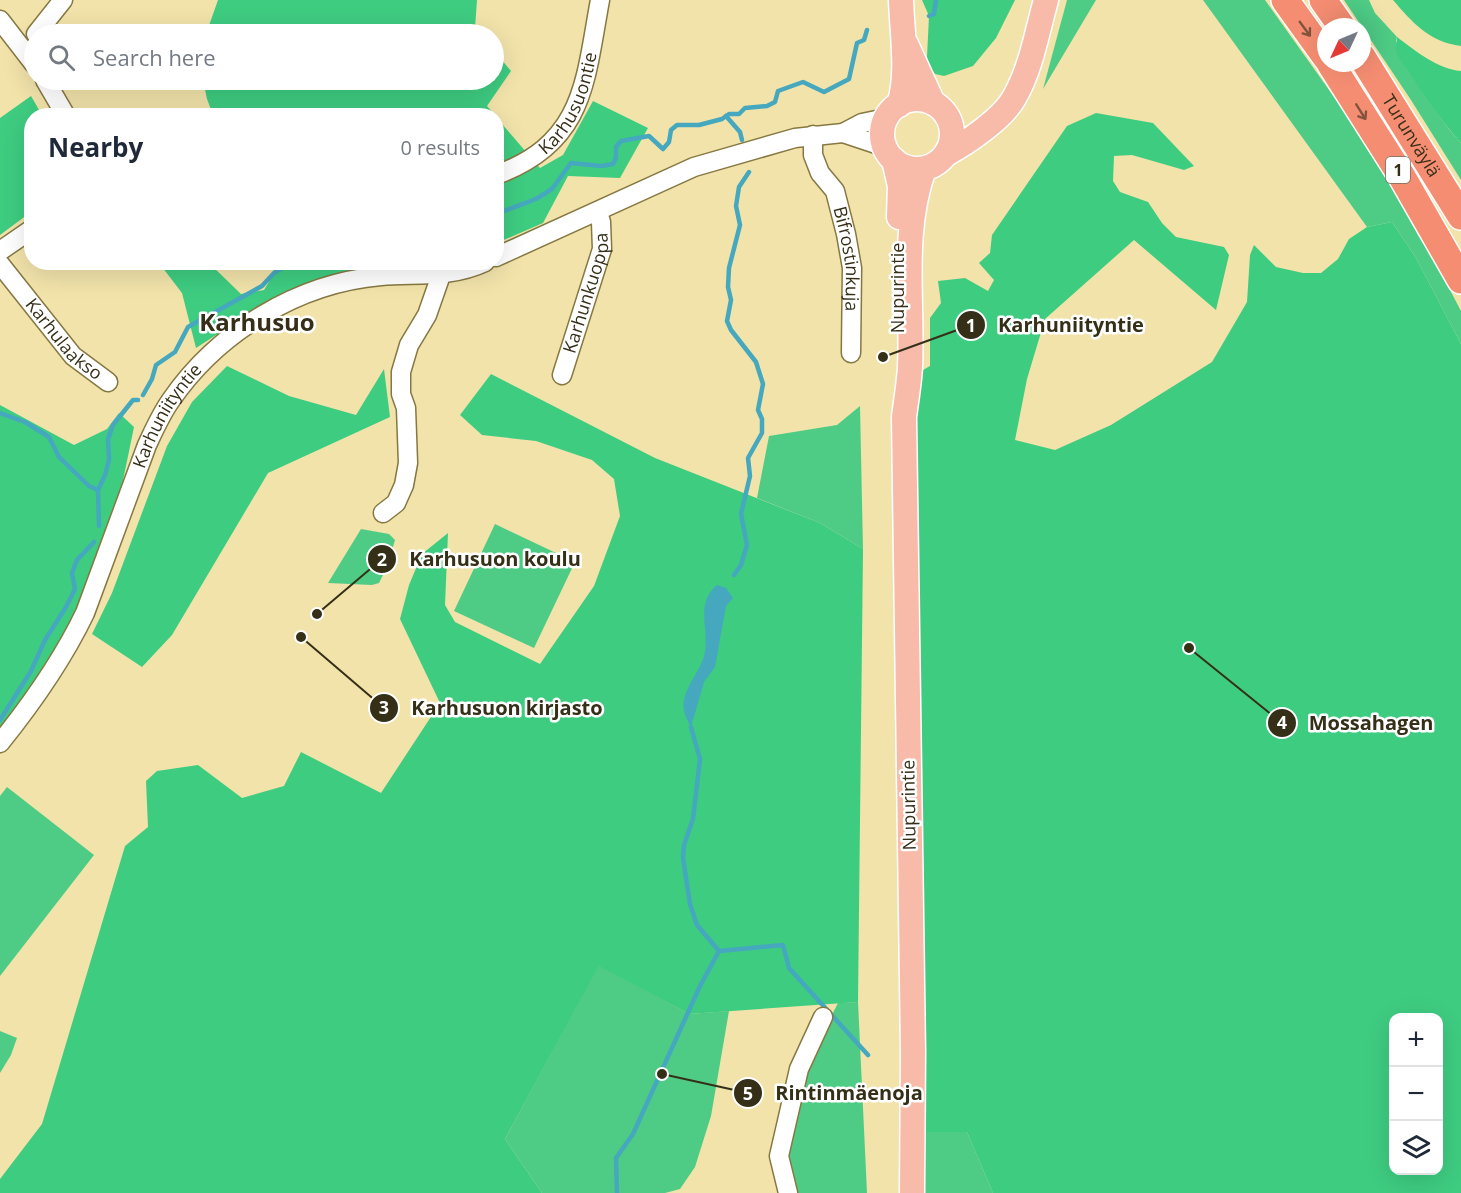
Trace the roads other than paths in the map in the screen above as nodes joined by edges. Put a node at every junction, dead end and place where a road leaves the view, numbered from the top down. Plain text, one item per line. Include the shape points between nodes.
1 (63, 0) edge
2 (600, 0) edge
3 (901, 0) edge
4 (1046, 0) edge
5 (1285, 0) edge
6 (1323, 0) edge
7 (1336, 18) edge
8 (0, 20) edge
9 (47, 24) edge
10 (904, 39) junction
11 (24, 40) edge
12 (1317, 44) edge
13 (1371, 71) edge
14 (1336, 72) edge
15 (51, 90) edge
16 (61, 108) edge
17 (893, 112) junction
18 (941, 112) junction
19 (987, 125) junction
20 (843, 133) junction
21 (813, 135) junction
22 (889, 154) junction
23 (946, 154) junction
24 (924, 169) junction
25 (504, 172) edge
26 (598, 212) junction
27 (1461, 216) edge
28 (24, 234) edge
29 (0, 251) edge
30 (504, 253) edge
31 (0, 264) edge
32 (465, 270) edge
33 (441, 274) junction
34 (1461, 280) edge
35 (851, 353) dead end
36 (562, 375) dead end
37 (108, 382) dead end
38 (904, 417) junction
39 (383, 513) dead end
40 (0, 743) edge
41 (823, 1017) dead end
42 (788, 1193) edge
43 (912, 1193) edge

1 - 9 street
2 - 25 street, Karhusuontie via 583,93 569,121 551,145 528,162
3 - 10 main road
4 - 19 main road via 1024,79 1003,113
5 -> 12 highway
6 - 7 highway
8 - 11 street
10 - 17 main road via 902,95
10 - 18 main road
13 - 27 highway, Turunväylä / 1
14 -> 34 highway, Turunväylä / 1
15 - 16 street
17 - 18 main road via 910,100 922,100
17 - 20 street
17 - 22 main road via 882,138
18 - 19 main road
18 - 23 main road via 952,132
19 - 23 main road via 970,141
20 - 21 street
20 - 22 street
21 - 26 street via 694,167
21 - 35 street, Bifrostinkuja via 813,155 835,191 852,268
22 - 24 main road via 903,166
22 - 38 main road, Nupurintie via 900,186 897,368
23 - 24 main road
24 - 38 main road, Nupurintie via 915,193 909,267 910,367
26 - 30 street
26 - 36 street, Karhunkuoppa via 602,249
28 - 29 street
31 - 37 street, Karhulaakso via 74,356
32 - 33 street, Karhuniityntie
33 - 39 street via 401,372 408,463 396,503
33 - 40 street, Karhuniityntie via 381,276 344,282 306,295 257,317 193,373 171,400 147,445 72,639 53,672
38 - 43 main road, Nupurintie
41 - 42 street via 799,1068 779,1156

